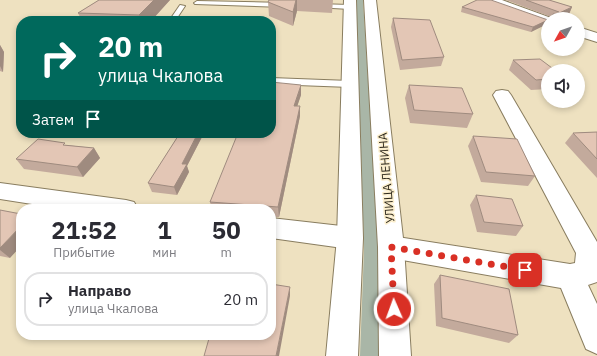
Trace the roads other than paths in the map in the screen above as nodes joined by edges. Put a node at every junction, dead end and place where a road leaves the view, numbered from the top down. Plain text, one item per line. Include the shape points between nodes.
1 (370, 0) edge
2 (491, 0) edge
3 (197, 3) dead end
4 (350, 4) edge
5 (291, 5) edge
6 (182, 6) dead end
7 (313, 6) dead end
8 (175, 16) edge
9 (541, 18) edge
10 (585, 34) edge
11 (597, 38) edge
12 (276, 81) edge
13 (350, 84) junction
14 (502, 95) dead end
15 (0, 191) edge
16 (91, 204) edge
17 (276, 229) edge
18 (350, 238) junction
19 (391, 247) junction
20 (570, 277) junction
21 (597, 338) edge
22 (342, 356) edge
23 (395, 356) edge

1 - 19 street, УЛИЦА ЛЕНИНА
2 - 9 street
3 - 5 lane
4 - 7 lane
4 - 13 street
6 - 8 lane
10 - 11 street
12 - 13 lane
13 - 18 street
14 - 20 street via 589,252 589,272
15 - 16 street
17 - 18 street
18 - 22 street
19 - 20 street
19 - 23 street, УЛИЦА ЛЕНИНА
20 - 21 street

